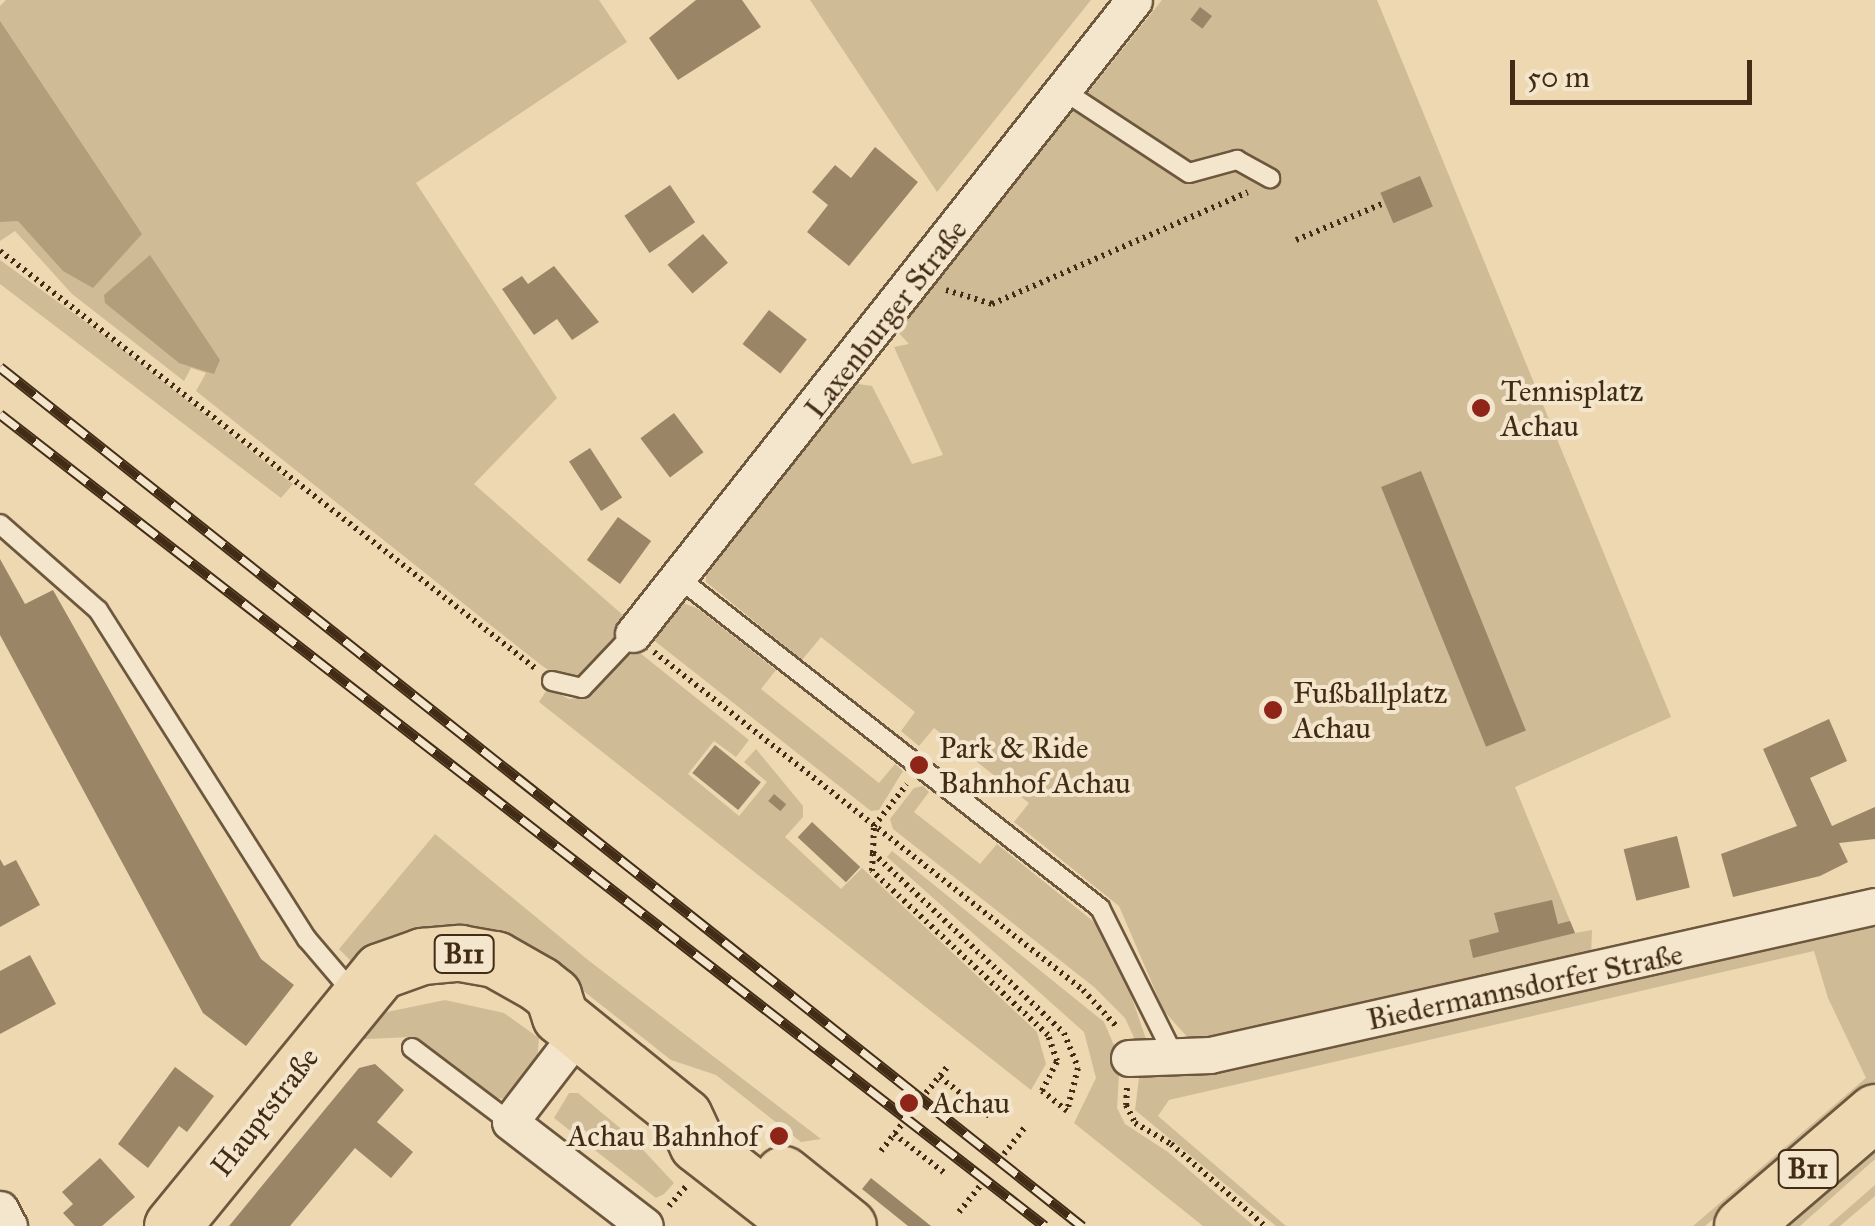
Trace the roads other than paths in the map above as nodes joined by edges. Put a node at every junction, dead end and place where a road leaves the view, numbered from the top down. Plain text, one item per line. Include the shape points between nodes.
1 (1134, 0) edge
2 (1064, 91) junction
3 (1262, 184) road end
4 (0, 524) edge
5 (680, 579) junction
6 (634, 634) joint
7 (552, 681) road end
8 (1875, 906) edge
9 (362, 1001) junction
10 (569, 1024) junction
11 (412, 1048) dead end
12 (1173, 1054) junction
13 (1129, 1058) road end
14 (1875, 1112) edge
15 (684, 1116) junction
16 (510, 1122) junction
17 (0, 1209) edge
18 (9, 1226) edge
19 (172, 1226) edge
20 (646, 1226) edge
21 (802, 1226) edge
22 (848, 1226) edge
23 (1742, 1226) edge

1 - 2 street, Laxenburger Straße
2 - 3 lane via 1190,173 1237,160
2 - 5 street, Laxenburger Straße
4 - 9 lane via 98,610 306,939
5 - 6 street, Laxenburger Straße
5 - 12 lane via 1110,919
6 - 7 lane via 582,688
8 - 12 street, Biedermannsdorfer Straße via 1249,1046
9 - 10 main road, B11 via 462,986
9 - 19 main road, Hauptstraße via 326,1034
10 - 15 main road, B11
10 - 16 street
11 - 16 lane
12 - 13 street, Biedermannsdorfer Straße
14 - 23 main road, B11
15 - 21 main road, B11 via 697,1144
15 - 22 main road, B11 via 718,1122
16 - 20 street
17 - 18 street

